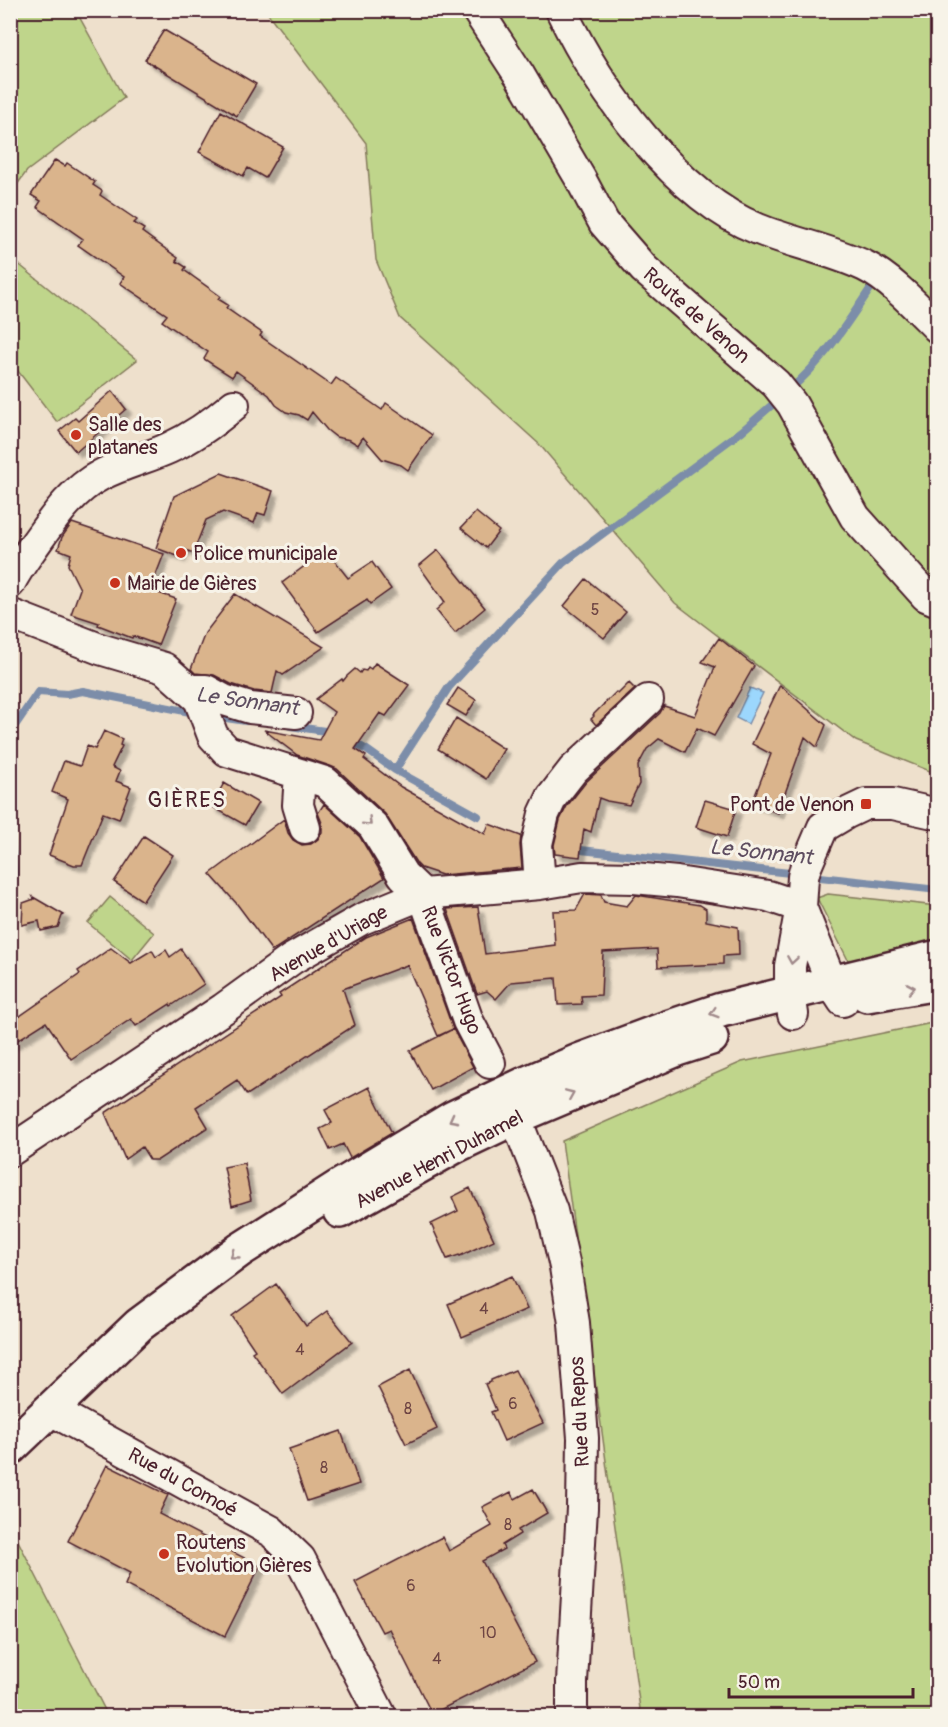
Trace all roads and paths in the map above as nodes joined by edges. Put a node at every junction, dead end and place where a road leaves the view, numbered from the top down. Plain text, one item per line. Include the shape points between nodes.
1 (477, 10) edge
2 (561, 10) edge
3 (938, 328) edge
4 (234, 405) dead end
5 (10, 583) edge
6 (938, 601) edge
7 (10, 614) edge
8 (194, 694) junction
9 (648, 700) dead end
10 (296, 712) dead end
11 (312, 778) junction
12 (938, 814) edge
13 (305, 828) dead end
14 (540, 884) junction
15 (423, 894) junction
16 (801, 908) junction
17 (938, 957) edge
18 (938, 983) edge
19 (838, 992) junction
20 (791, 1004) junction
21 (490, 1063) dead end
22 (511, 1105) junction
23 (10, 1151) edge
24 (62, 1416) junction
25 (10, 1448) edge
26 (10, 1468) edge
27 (381, 1716) edge
28 (572, 1716) edge

1 - 6 street, Route de Venon via 526,86 604,223 644,269 784,394 855,517 926,596
2 - 3 street via 575,39 638,133 719,210 757,229 867,267
4 - 5 street via 199,432 99,476 81,489 45,530
7 - 8 street, Rue Victor Hugo via 100,649 164,668
8 - 10 street via 207,690 250,708
8 - 11 street, Rue Victor Hugo via 213,736 227,751
9 - 14 street via 573,770 552,797 537,844
11 - 13 street via 298,805
11 -> 15 street, Rue Victor Hugo via 373,826 403,875
12 - 16 street via 893,804 866,804 823,827 804,873
14 - 15 street, Avenue d'Uriage
14 - 16 street, Avenue d'Uriage via 582,877 677,882 768,896
15 - 21 street, Rue Victor Hugo via 468,1021
15 - 23 street, Avenue d'Uriage via 363,920 292,959 224,1009
16 - 19 street
16 -> 20 street via 790,966
17 - 19 main road
19 -> 18 main road, Avenue Henri Duhamel
19 - 20 main road, Avenue Henri Duhamel
20 - 22 main road, Avenue Henri Duhamel via 721,1010 667,1028 581,1060
22 - 24 main road, Avenue Henri Duhamel via 457,1145 303,1232 133,1354
22 -> 25 main road, Avenue Henri Duhamel via 453,1118 240,1250 139,1325
22 - 28 street, Rue du Repos via 552,1211 574,1323 583,1438
24 - 26 main road, Avenue Henri Duhamel
24 - 27 street, Rue du Comoé via 271,1531 300,1559

